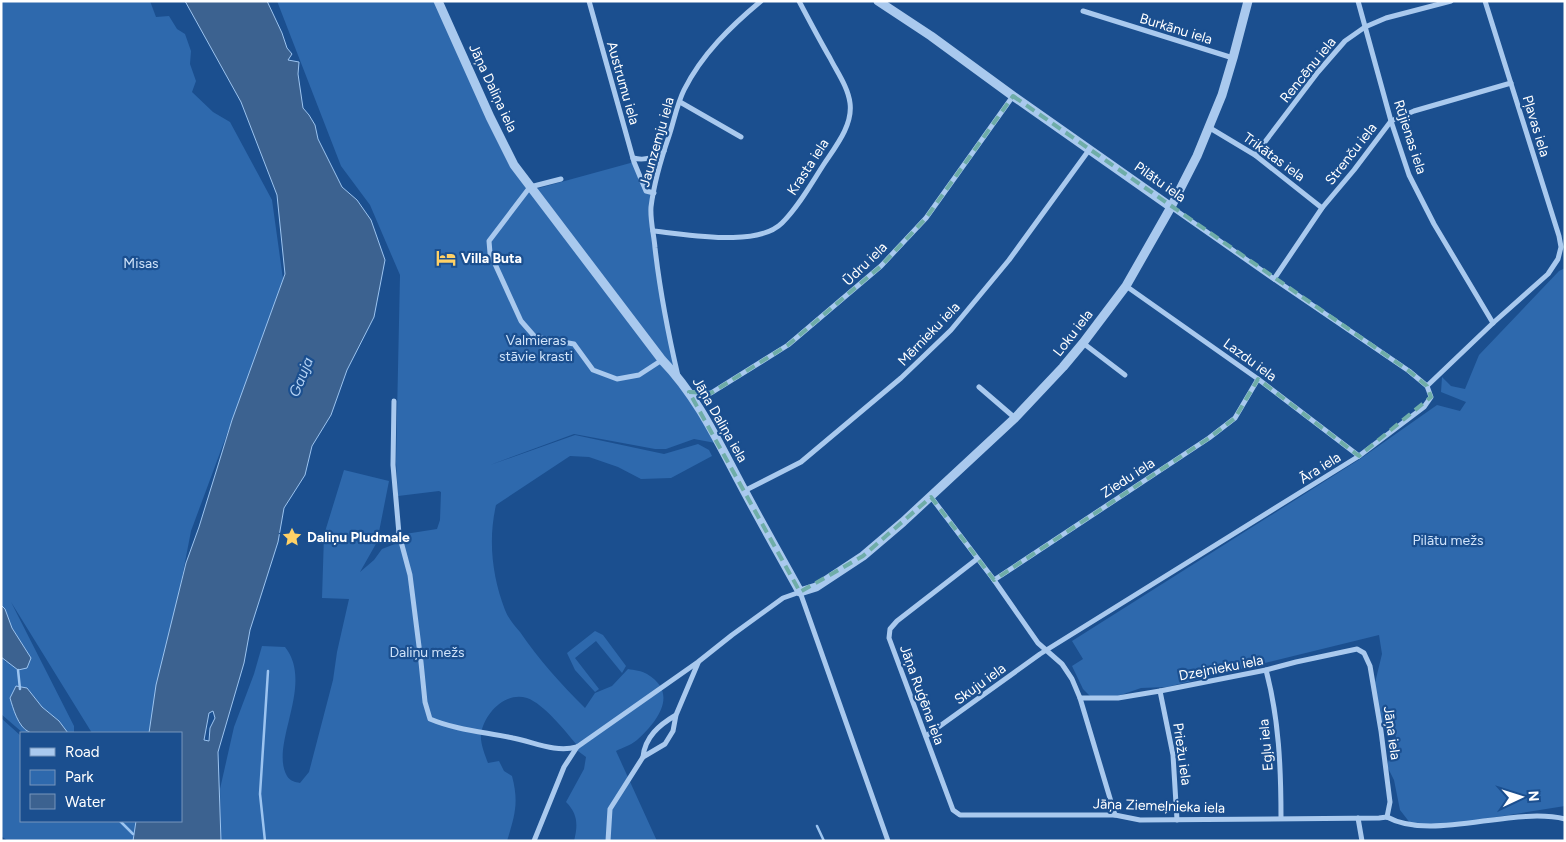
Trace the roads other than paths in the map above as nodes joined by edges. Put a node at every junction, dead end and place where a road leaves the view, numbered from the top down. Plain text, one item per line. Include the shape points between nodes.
1 (438, 1) edge
2 (588, 1) edge
3 (762, 1) edge
4 (799, 1) edge
5 (878, 1) edge
6 (1248, 1) edge
7 (1358, 1) edge
8 (1451, 1) edge
9 (1484, 1) edge
10 (1083, 11) dead end
11 (1366, 27) junction
12 (1233, 58) junction
13 (1511, 83) junction
14 (1013, 96) junction
15 (680, 102) junction
16 (1391, 121) junction
17 (1210, 128) junction
18 (741, 137) dead end
19 (664, 150) junction
20 (1089, 150) junction
21 (1254, 155) junction
22 (633, 158) junction
23 (561, 179) dead end
24 (530, 187) junction
25 (654, 193) junction
26 (1172, 207) junction
27 (1322, 208) junction
28 (653, 231) junction
29 (1274, 279) junction
30 (1126, 286) junction
31 (1493, 323) junction
32 (1083, 343) junction
33 (662, 360) junction
34 (1125, 375) dead end
35 (678, 376) junction
36 (1258, 379) junction
37 (1427, 386) junction
38 (979, 387) dead end
39 (689, 392) junction
40 (394, 401) dead end
41 (1015, 418) junction
42 (1360, 456) junction
43 (744, 491) junction
44 (930, 497) junction
45 (977, 559) junction
46 (994, 580) junction
47 (800, 592) junction
48 (1048, 651) junction
49 (1364, 653) joint
50 (698, 662) junction
51 (1266, 670) junction
52 (1160, 691) junction
53 (1080, 698) junction
54 (676, 715) junction
55 (926, 736) junction
56 (577, 746) junction
57 (643, 756) junction
58 (960, 815) joint
59 (1115, 815) junction
60 (1387, 817) junction
61 (1281, 818) junction
62 (1358, 818) junction
63 (1565, 819) edge
64 (1177, 820) junction
65 (887, 838) edge
66 (534, 841) edge
67 (608, 841) edge
68 (1362, 841) edge

1 - 24 street, Jāņa Daliņa iela via 490,117 514,165
2 - 22 street, Austrumu iela
3 - 15 street, Jaunzemju iela via 729,30 699,65
4 - 28 street, Krasta iela via 850,100 851,114 836,146 794,209 782,224 766,234 727,237
5 - 14 street, Pilātu iela
6 - 12 street, Loku iela
7 - 11 street, Rūjienas iela
8 - 11 street, Rencēnu iela via 1386,18
9 - 13 street, Pļavas iela
10 - 12 street, Burkānu iela
11 - 16 street, Rūjienas iela
11 - 21 street, Rencēnu iela via 1345,41
12 - 17 street, Loku iela
13 - 16 street, Strenču iela via 1414,111
13 - 31 street, Pļavas iela via 1561,247 1558,259 1548,274
14 - 20 street, Pilātu iela
14 - 39 street, Ūdru iela via 926,218 881,266 788,345 711,393
15 - 18 street
15 - 19 street, Jaunzemju iela
16 - 27 street, Strenču iela
16 - 31 street, Rūjienas iela via 1409,174 1434,224
17 - 21 street, Trikātas iela
17 - 26 street, Loku iela
19 - 22 street via 654,157
19 - 25 street, Jaunzemju iela
20 - 26 street, Pilātu iela
20 - 43 street, Mērnieku iela via 1009,260 951,330 901,378 801,462
21 - 27 street, Trikātas iela
22 - 25 street, Austrumu iela via 646,192
23 - 24 street
24 - 33 street, Jāņa Daliņa iela
24 - 33 street via 489,241 490,253 522,321 535,337 574,344 593,370 617,379 639,375
25 - 28 street, Jaunzemju iela via 651,209
26 - 29 street, Pilātu iela
26 - 30 street, Loku iela
27 - 29 street, Strenču iela
28 - 35 street, Jaunzemju iela via 662,305
29 - 37 street, Pilātu iela
30 - 32 street, Loku iela
30 - 36 street, Lazdu iela
31 - 37 street
32 - 34 street
32 - 41 street, Loku iela
33 - 35 street, Jāņa Daliņa iela
35 - 39 street, Jāņa Daliņa iela
36 - 42 street, Lazdu iela
36 - 46 street, Ziedu iela via 1235,418 1209,438
37 - 42 street, Āra iela via 1431,398 1424,407
38 - 41 street
39 - 43 street, Jāņa Daliņa iela via 721,444
40 - 56 street via 393,465 399,534 410,575 425,702 430,719 444,725 557,748
41 - 44 street, Loku iela
42 - 48 street, Āra iela
43 - 47 street, Jāņa Daliņa iela
44 - 45 street
44 - 47 street, Loku iela via 863,556 816,587
45 - 46 street
45 - 55 street, Jāņa Ruģēna iela via 890,629 889,638
46 - 48 street via 1038,643
47 - 50 street via 783,598
47 - 65 street, Jāņa Daliņa iela
48 - 53 street via 1062,664
48 - 55 street, Skuju iela
49 - 51 street, Dzejnieku iela via 1357,650
49 - 60 street, Jāņa iela via 1370,666 1381,731 1390,802
50 - 54 street
50 - 56 street
51 - 52 street, Dzejnieku iela
51 - 61 street, Egļu iela via 1272,690 1278,746
52 - 53 street, Dzejnieku iela via 1118,698
52 - 64 street, Priežu iela via 1173,755
53 - 59 street
54 - 57 street via 655,730 644,746
54 - 57 street via 673,731 665,744
55 - 58 street, Jāņa Ruģēna iela via 953,810
56 - 66 street via 564,767
57 - 67 street via 610,809
58 - 59 street, Jāņa Ziemeļnieka iela
59 - 64 street, Jāņa Ziemeļnieka iela via 1140,820
60 - 62 street, Jāņa Ziemeļnieka iela
60 - 63 street via 1407,829 1426,832 1538,817
61 - 62 street, Jāņa Ziemeļnieka iela
61 - 64 street, Jāņa Ziemeļnieka iela
62 - 68 street

